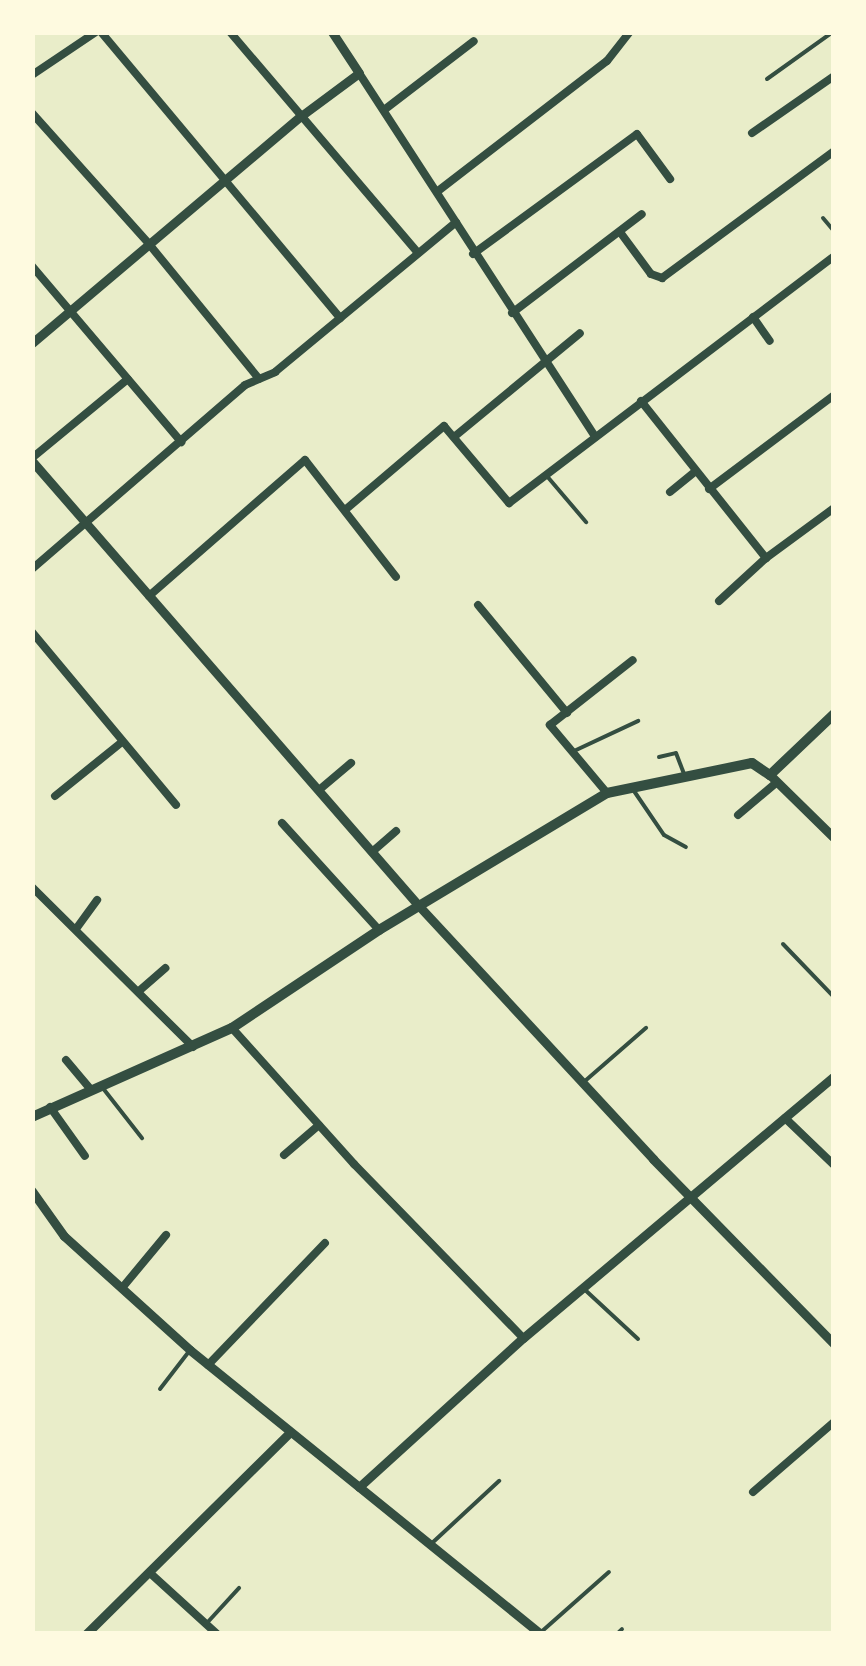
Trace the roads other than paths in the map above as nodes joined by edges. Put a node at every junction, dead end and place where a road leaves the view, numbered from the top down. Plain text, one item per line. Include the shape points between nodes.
1 (230, 32) edge
2 (332, 32) edge
3 (630, 32) edge
4 (833, 32) edge
5 (92, 34) edge
6 (474, 41) dead end
7 (359, 73) junction
8 (32, 75) edge
9 (834, 76) edge
10 (768, 79) dead end
11 (384, 110) junction
12 (32, 113) edge
13 (301, 116) junction
14 (752, 134) dead end
15 (834, 151) edge
16 (670, 179) dead end
17 (226, 182) junction
18 (438, 191) junction
19 (642, 214) dead end
20 (823, 218) dead end
21 (456, 222) junction
22 (834, 231) edge
23 (620, 232) junction
24 (149, 244) junction
25 (418, 253) junction
26 (473, 254) junction
27 (834, 256) edge
28 (32, 266) edge
29 (71, 311) junction
30 (512, 313) junction
31 (753, 317) junction
32 (340, 318) junction
33 (580, 333) dead end
34 (770, 341) dead end
35 (32, 343) edge
36 (546, 362) junction
37 (128, 378) junction
38 (260, 379) junction
39 (834, 395) edge
40 (641, 401) junction
41 (454, 437) junction
42 (596, 437) junction
43 (180, 442) junction
44 (32, 459) edge
45 (696, 472) junction
46 (546, 474) junction
47 (709, 489) junction
48 (670, 492) dead end
49 (345, 510) junction
50 (830, 511) edge
51 (586, 522) dead end
52 (834, 522) edge
53 (87, 524) junction
54 (766, 558) junction
55 (32, 569) edge
56 (396, 577) dead end
57 (149, 596) junction
58 (719, 601) dead end
59 (478, 605) dead end
60 (32, 632) edge
61 (632, 660) dead end
62 (567, 713) junction
63 (834, 714) edge
64 (638, 721) dead end
65 (122, 742) junction
66 (572, 752) junction
67 (660, 757) dead end
68 (352, 763) dead end
69 (685, 776) junction
70 (774, 778) junction
71 (632, 788) junction
72 (318, 790) junction
73 (607, 792) junction
74 (55, 796) dead end
75 (176, 805) dead end
76 (738, 815) dead end
77 (282, 823) dead end
78 (396, 831) dead end
79 (834, 838) edge
80 (686, 848) dead end
81 (372, 852) junction
82 (32, 887) edge
83 (97, 900) dead end
84 (419, 906) junction
85 (76, 929) junction
86 (380, 930) junction
87 (782, 944) dead end
88 (165, 968) dead end
89 (139, 991) junction
90 (834, 997) edge
91 (232, 1028) junction
92 (646, 1028) dead end
93 (193, 1047) junction
94 (66, 1060) dead end
95 (834, 1076) edge
96 (583, 1083) junction
97 (95, 1087) junction
98 (50, 1107) junction
99 (32, 1116) edge
100 (785, 1118) junction
101 (319, 1124) junction
102 (142, 1138) dead end
103 (284, 1155) dead end
104 (86, 1156) dead end
105 (834, 1165) edge
106 (32, 1191) edge
107 (692, 1197) junction
108 (166, 1235) dead end
109 (325, 1243) dead end
110 (122, 1288) junction
111 (582, 1288) junction
112 (523, 1338) junction
113 (638, 1338) dead end
114 (831, 1338) edge
115 (190, 1350) junction
116 (208, 1365) junction
117 (160, 1389) dead end
118 (834, 1422) edge
119 (289, 1433) junction
120 (499, 1481) dead end
121 (359, 1488) junction
122 (753, 1492) dead end
123 (432, 1544) junction
124 (609, 1572) dead end
125 (150, 1574) junction
126 (240, 1588) dead end
127 (206, 1624) junction
128 (540, 1633) edge
129 (86, 1634) edge
130 (216, 1634) edge

1 - 13 street
2 - 7 street
3 - 18 street via 607,60
4 - 10 lane
5 - 8 street
5 - 17 street
6 - 11 street
7 - 11 street
7 - 13 street
9 - 14 street
11 - 18 street
12 - 24 street
13 - 17 street
13 - 25 street
15 - 23 street via 662,278 651,274
16 - 26 street via 637,134
17 - 24 street
17 - 32 street
18 - 21 street
19 - 23 street
20 - 22 lane
21 - 25 street
21 - 26 street
23 - 30 street
24 - 29 street
24 - 38 street
25 - 32 street
26 - 30 street
27 - 31 street
28 - 29 street
29 - 35 street
29 - 37 street
30 - 36 street
31 - 34 street
31 - 40 street
32 - 38 street
33 - 36 street
36 - 41 street
36 - 42 street
37 - 43 street
37 - 44 street
38 - 43 street
39 - 47 street
40 - 42 street
40 - 45 street
41 - 46 street via 509,503
41 - 49 street via 444,426
42 - 46 street
43 - 53 street
44 - 53 street
45 - 47 street
45 - 48 street
46 - 51 lane
47 - 54 street
49 - 56 street
49 - 57 street via 305,460
50 - 52 street
50 - 54 street
53 - 55 street
53 - 57 street
54 - 58 street
57 - 72 street
59 - 62 street
60 - 65 street
61 - 62 street
62 - 66 street via 550,725
63 - 70 main road
64 - 66 lane
65 - 74 street
65 - 75 street
66 - 73 street
67 - 69 lane via 676,753
68 - 72 street
69 - 70 main road via 752,763
69 - 71 main road
70 - 76 street
70 - 79 street
71 - 73 main road
71 - 80 lane via 664,835
72 - 81 street
73 - 84 main road
77 - 86 street
78 - 81 street
81 - 84 street
82 - 85 street
83 - 85 street
84 - 86 main road
84 - 96 street
85 - 89 street
86 - 91 main road
87 - 90 lane
88 - 89 street
89 - 93 street
91 - 93 main road
91 - 101 street
92 - 96 lane
93 - 97 main road
94 - 97 street
95 - 100 street
96 - 107 street
97 - 98 main road
97 - 102 lane
98 - 99 main road
98 - 104 street
100 - 105 street
100 - 107 street
101 - 103 street
101 - 112 street
106 - 110 street via 64,1236
107 - 111 street
107 - 114 street
108 - 110 street
109 - 116 street
110 - 115 street
111 - 112 street
111 - 113 lane
112 - 121 street
115 - 116 street
115 - 117 lane
116 - 119 street
118 - 122 street
119 - 121 street
119 - 125 street
120 - 123 lane
121 - 123 street
123 - 128 street
124 - 128 lane
125 - 127 street
125 - 129 street
126 - 127 lane
127 - 130 street

